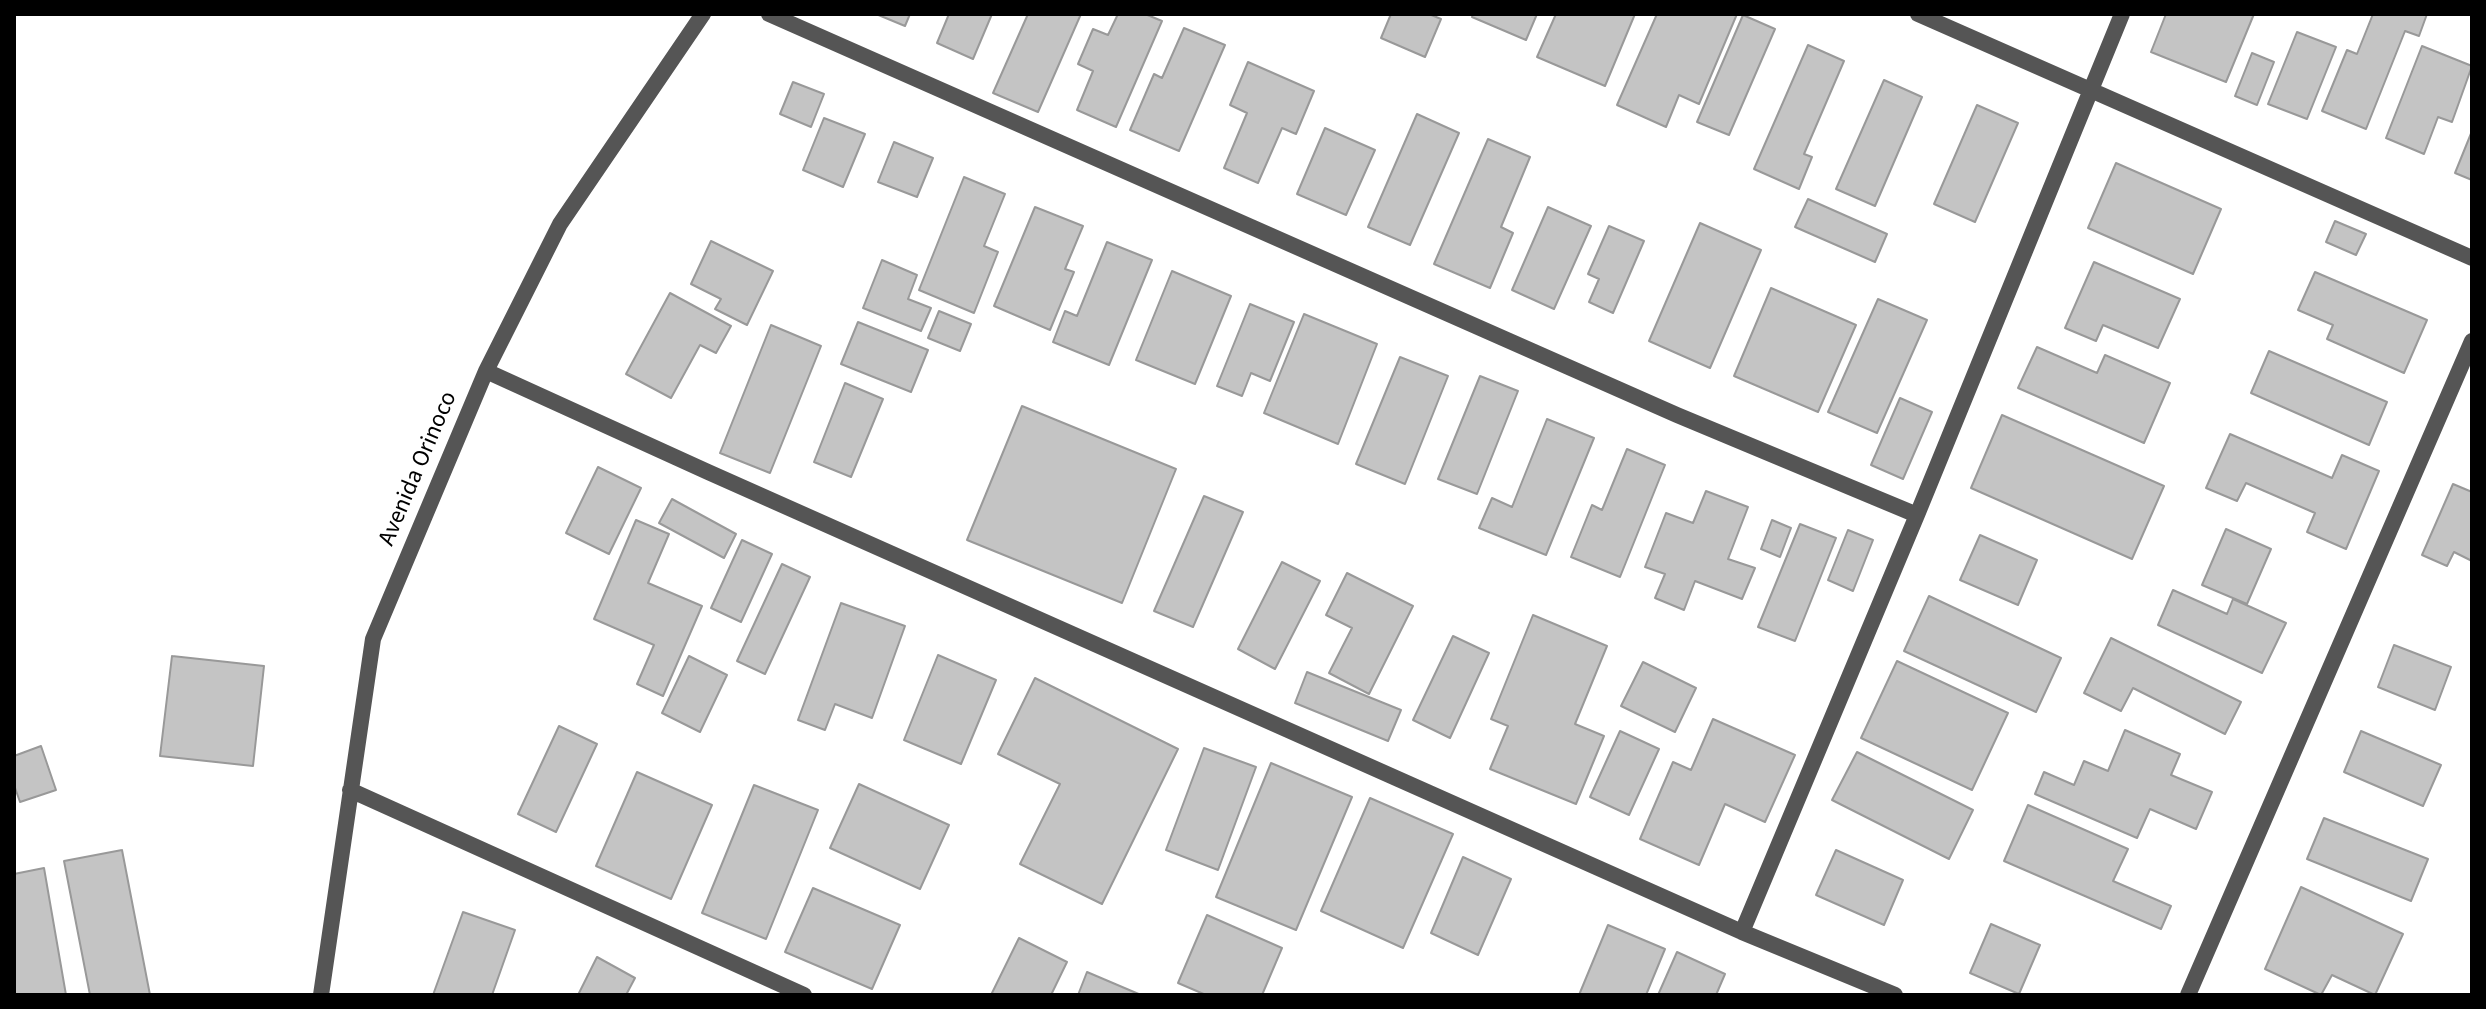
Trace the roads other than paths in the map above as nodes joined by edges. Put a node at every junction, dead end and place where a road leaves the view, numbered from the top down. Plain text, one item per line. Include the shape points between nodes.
1 (703, 14) edge
2 (769, 14) edge
3 (1918, 14) edge
4 (2122, 14) edge
5 (2091, 90) junction
6 (2472, 258) edge
7 (2472, 341) edge
8 (486, 371) junction
9 (1917, 515) junction
10 (350, 790) junction
11 (1742, 932) junction
12 (321, 995) edge
13 (804, 995) edge
14 (1895, 995) edge
15 (2188, 995) edge

1 - 8 street, Avenida Orinoco via 560,224
2 - 9 street via 1677,415
3 - 5 street
4 - 5 street
5 - 6 street
5 - 9 street
7 - 15 street
8 - 10 street, Avenida Orinoco via 373,639
8 - 11 street
9 - 11 street
10 - 12 street, Avenida Orinoco
10 - 13 street
11 - 14 street

